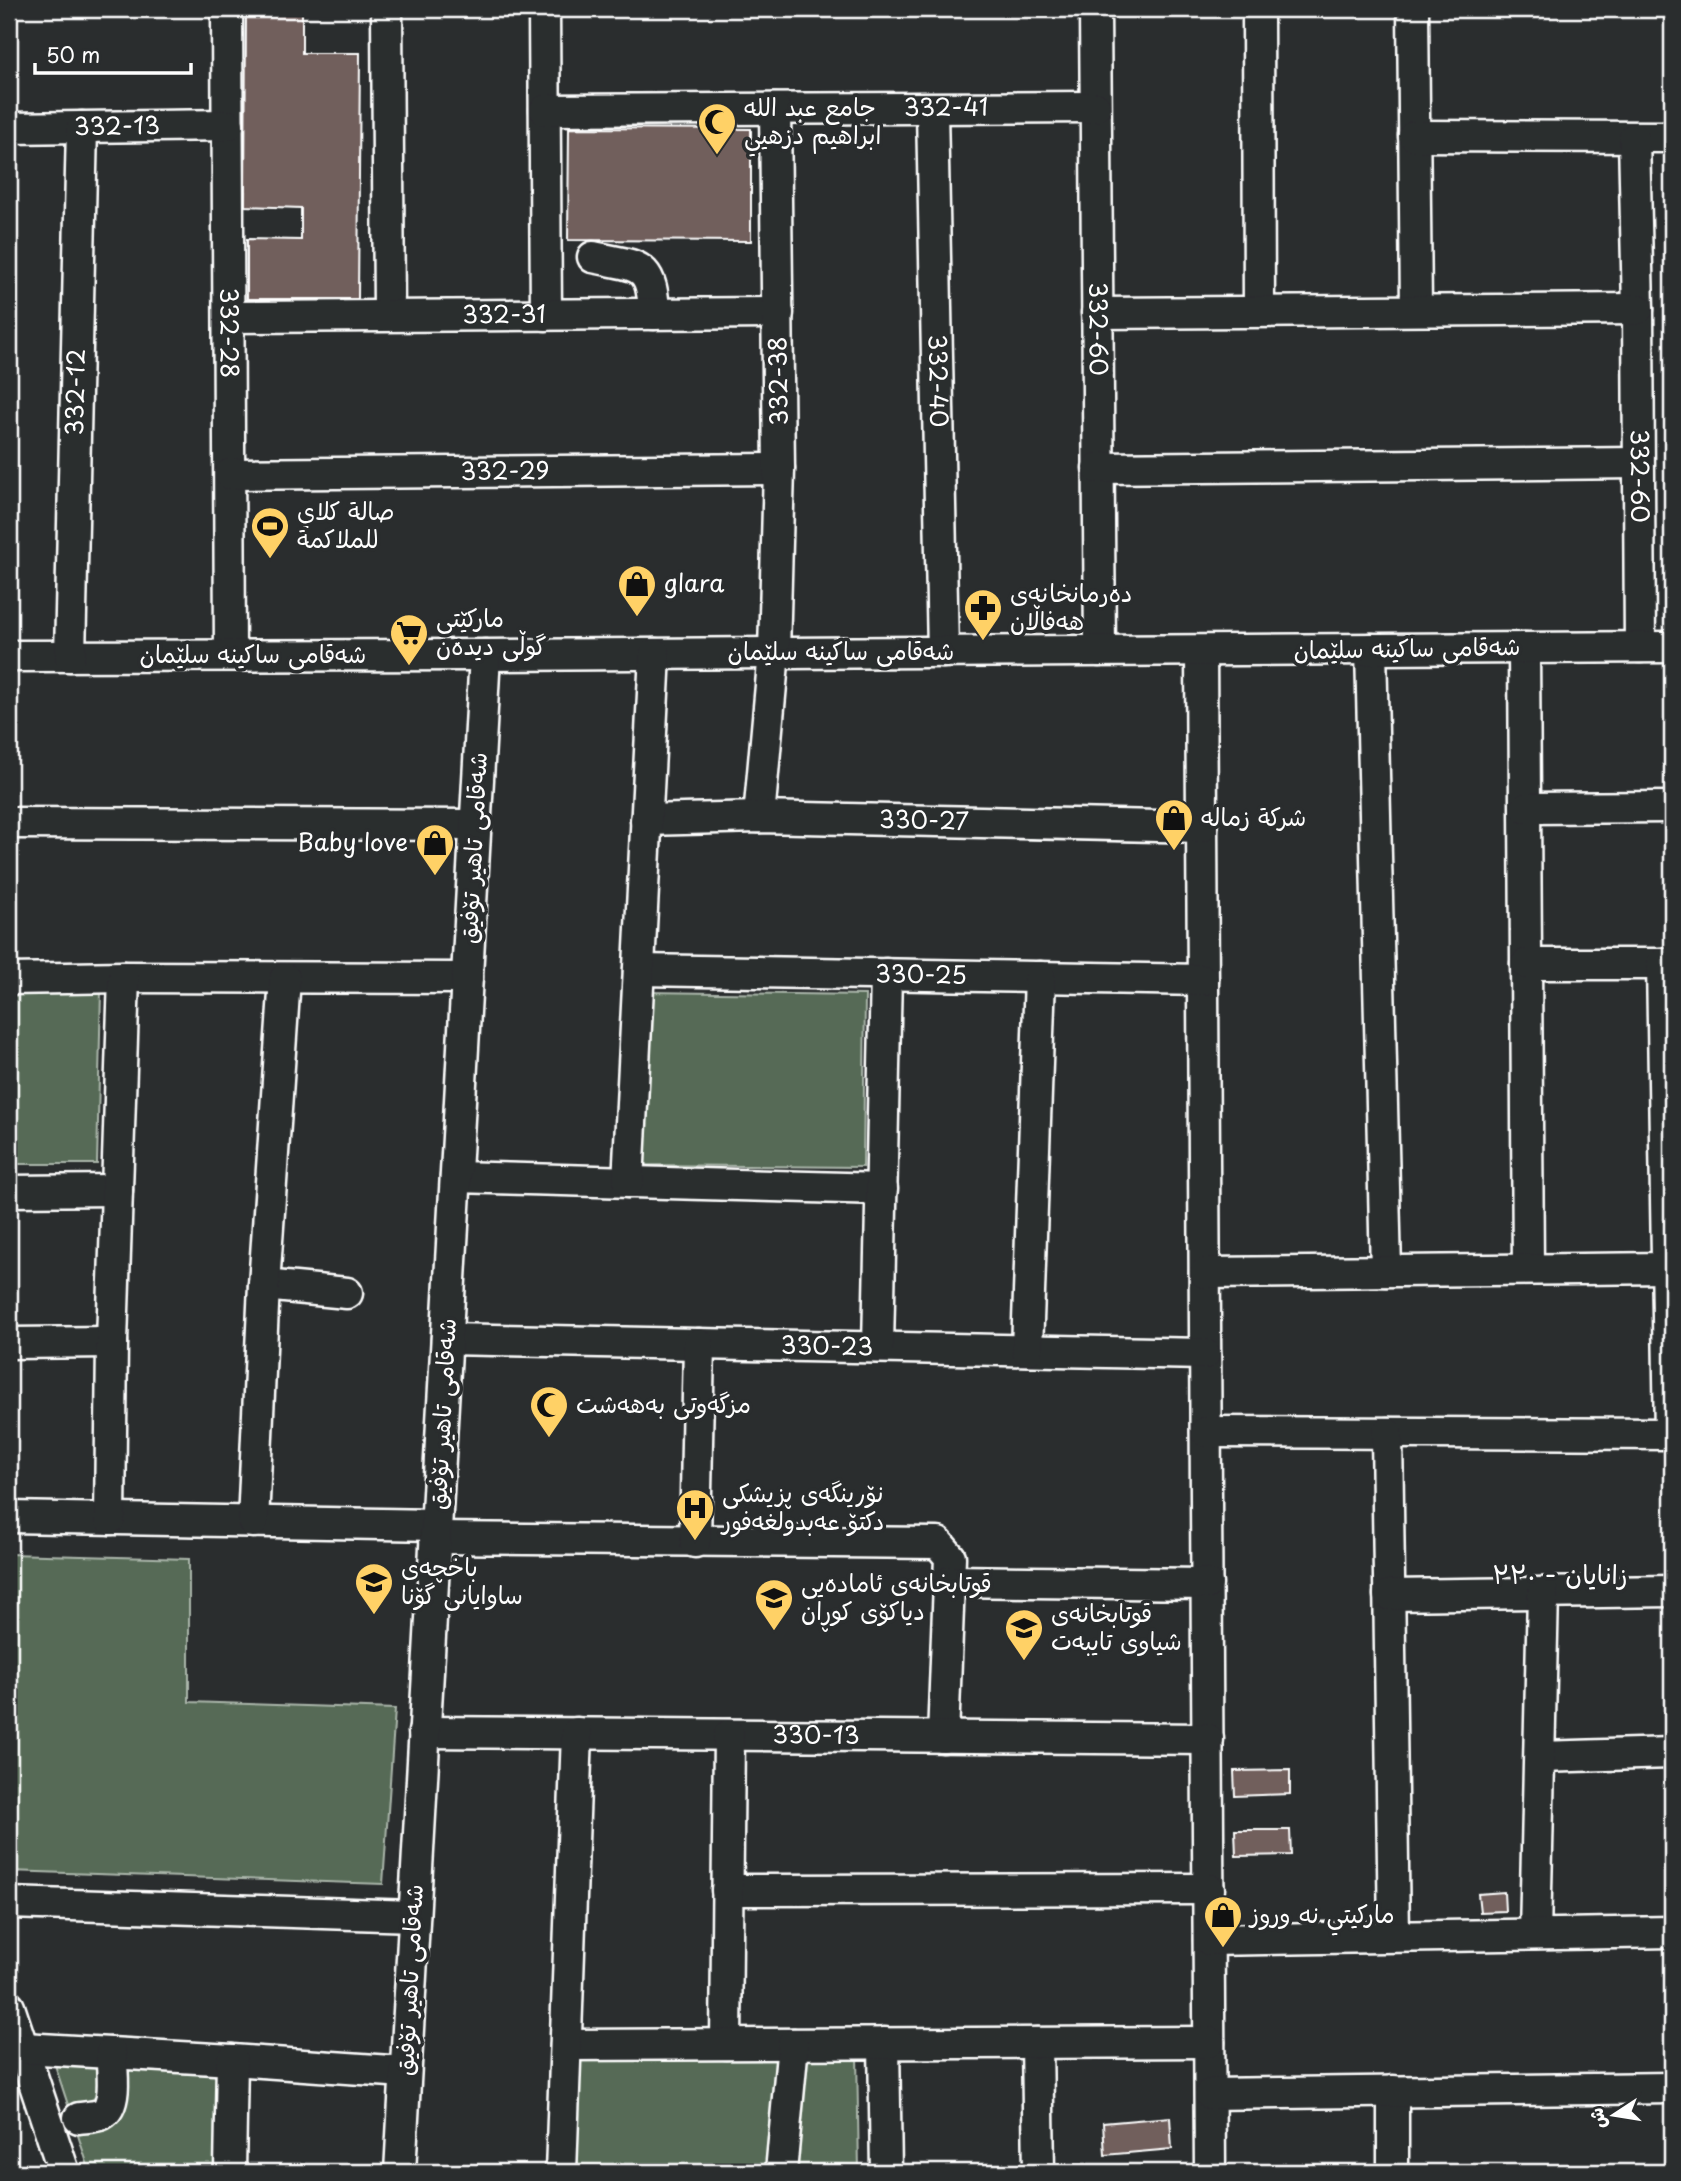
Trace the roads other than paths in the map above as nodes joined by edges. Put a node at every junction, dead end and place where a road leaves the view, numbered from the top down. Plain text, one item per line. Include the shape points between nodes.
1 (227, 9) edge
2 (387, 9) edge
3 (544, 9) edge
4 (1095, 9) edge
5 (1258, 9) edge
6 (1413, 9) edge
7 (1095, 107) junction
8 (775, 109) junction
9 (545, 110) junction
10 (932, 110) junction
11 (228, 125) junction
12 (82, 127) junction
13 (9, 128) edge
14 (1414, 136) junction
15 (1672, 137) edge
16 (1634, 138) junction
17 (593, 257) dead end
18 (1416, 309) junction
19 (1638, 309) junction
20 (1259, 310) junction
21 (778, 313) junction
22 (1097, 313) junction
23 (654, 314) junction
24 (389, 315) junction
25 (546, 315) junction
26 (229, 317) junction
27 (1638, 463) junction
28 (1098, 468) junction
29 (779, 469) junction
30 (230, 474) junction
31 (1640, 647) junction
32 (1672, 647) edge
33 (1524, 648) junction
34 (1371, 649) junction
35 (1100, 651) junction
36 (1201, 651) junction
37 (774, 652) junction
38 (943, 652) junction
39 (655, 654) junction
40 (230, 655) junction
41 (485, 655) junction
42 (9, 656) edge
43 (70, 656) junction
44 (1672, 807) edge
45 (1526, 808) junction
46 (759, 817) junction
47 (646, 820) junction
48 (9, 823) edge
49 (476, 825) junction
50 (1202, 827) junction
51 (1526, 964) junction
52 (1667, 964) edge
53 (639, 970) junction
54 (886, 974) junction
55 (124, 977) junction
56 (1041, 977) junction
57 (285, 978) junction
58 (467, 978) junction
59 (9, 979) edge
60 (1203, 980) junction
61 (456, 1177) junction
62 (628, 1182) junction
63 (882, 1189) junction
64 (117, 1190) junction
65 (9, 1191) edge
66 (1667, 1268) junction
67 (1528, 1269) junction
68 (1386, 1271) junction
69 (1205, 1273) junction
70 (264, 1285) junction
71 (346, 1293) dead end
72 (447, 1339) junction
73 (112, 1342) junction
74 (9, 1343) edge
75 (699, 1344) junction
76 (878, 1348) junction
77 (1027, 1350) junction
78 (1205, 1354) junction
79 (1206, 1432) junction
80 (1387, 1433) junction
81 (1671, 1434) edge
82 (9, 1517) edge
83 (110, 1519) junction
84 (253, 1522) junction
85 (436, 1532) junction
86 (695, 1542) junction
87 (950, 1581) junction
88 (1207, 1584) junction
89 (1672, 1591) edge
90 (1543, 1593) junction
91 (1389, 1595) junction
92 (424, 1732) junction
93 (577, 1733) junction
94 (729, 1735) junction
95 (943, 1737) junction
96 (1208, 1739) junction
97 (1672, 1753) edge
98 (1540, 1757) junction
99 (1209, 1889) junction
100 (727, 1890) junction
101 (9, 1903) edge
102 (414, 1916) junction
103 (1672, 1932) edge
104 (1535, 1934) junction
105 (1394, 1936) junction
106 (1209, 1940) junction
107 (9, 2007) edge
108 (1209, 2042) junction
109 (884, 2043) junction
110 (1037, 2043) junction
111 (726, 2044) junction
112 (793, 2044) junction
113 (566, 2045) junction
114 (23, 2048) junction
115 (111, 2053) junction
116 (232, 2060) junction
117 (405, 2073) junction
118 (1672, 2088) edge
119 (1392, 2091) junction
120 (1210, 2094) junction
121 (79, 2118) dead end
122 (64, 2172) edge
123 (230, 2172) edge
124 (400, 2172) edge
125 (561, 2172) edge
126 (781, 2172) edge
127 (886, 2172) edge
128 (1039, 2172) edge
129 (1210, 2172) edge
130 (1393, 2172) edge

1 - 11 street, 332-28
2 - 24 street
3 - 9 street
4 - 7 street, 332-60
5 - 20 street
6 - 14 street
7 - 10 street, 332-41
7 - 22 street, 332-60
8 - 9 street, 332-41
8 - 10 street, 332-41
8 - 21 street, 332-38
9 - 25 street
10 - 38 street, 332-40
11 - 12 street, 332-13
11 - 26 street, 332-28
12 - 13 street, 332-13
12 - 43 street, 332-12
14 - 16 street
14 - 18 street
15 - 16 street
16 - 19 street, 332-60
17 - 23 street via 645,272
18 - 19 street
18 - 20 street
19 - 27 street, 332-60
20 - 22 street
21 - 23 street, 332-31
21 - 29 street, 332-38
22 - 28 street, 332-60
23 - 25 street, 332-31
24 - 25 street, 332-31
24 - 26 street, 332-31
26 - 30 street, 332-28
27 - 28 street
27 - 31 street, 332-60
28 - 35 street, 332-60
29 - 30 street, 332-29
29 - 37 street, 332-38
30 - 40 street, 332-28
31 - 32 street, شەقامی ساکینە سلێمان
31 - 33 street, شەقامی ساکینە سلێمان
33 - 34 street, شەقامی ساکینە سلێمان
33 - 45 street
34 - 36 street, شەقامی ساکینە سلێمان
34 - 68 street
35 - 36 street, شەقامی ساکینە سلێمان
35 - 38 street, شەقامی ساکینە سلێمان
36 - 50 street
37 - 38 street, شەقامی ساکینە سلێمان
37 - 39 street, شەقامی ساکینە سلێمان
37 - 46 street, 332-38
39 - 41 street, شەقامی ساکینە سلێمان
39 - 47 street
40 - 41 street, شەقامی ساکینە سلێمان
40 - 43 street, شەقامی ساکینە سلێمان
41 - 49 street, شەقامی تاهیر تۆفیق
42 - 43 street, شەقامی ساکینە سلێمان
44 - 45 street
45 - 51 street
46 - 47 street, 330-27
46 - 50 street, 330-27
47 - 53 street
48 - 49 street
49 - 58 street, شەقامی تاهیر تۆفیق
50 - 60 street
51 - 52 street
51 - 67 street
52 - 66 street
53 - 54 street, 330-25
53 - 62 street
54 - 56 street, 330-25
54 - 63 street
55 - 57 street
55 - 59 street
55 - 64 street
56 - 60 street, 330-25
56 - 77 street
57 - 58 street
57 - 70 street
58 - 61 street, شەقامی تاهیر تۆفیق
60 - 69 street
61 - 62 street
61 - 72 street, شەقامی تاهیر تۆفیق
62 - 63 street
63 - 76 street
64 - 65 street
64 - 73 street
66 - 67 street
66 - 81 street
67 - 68 street
68 - 69 street
69 - 78 street
70 - 71 street
70 - 84 street
72 - 75 street, 330-23
72 - 85 street, شەقامی تاهیر تۆفیق
73 - 74 street
73 - 83 street
75 - 76 street, 330-23
75 - 86 street
76 - 77 street, 330-23
77 - 78 street, 330-23
78 - 79 street
79 - 80 street
79 - 88 street
80 - 81 street
80 - 91 street
82 - 83 street
83 - 84 street
84 - 85 street
85 - 86 street
85 - 92 street, شەقامی تاهیر تۆفیق
86 - 87 street via 938,1544 950,1557
87 - 88 street
87 - 95 street
88 - 96 street
89 - 90 street
90 - 91 street
90 - 98 street
91 - 105 street
92 - 93 street, 330-13
92 - 102 street, شەقامی تاهیر تۆفیق
93 - 94 street, 330-13
93 - 113 street
94 - 95 street, 330-13
94 - 100 street
95 - 96 street, 330-13
96 - 99 street
97 - 98 street
98 - 104 street
99 - 100 street
99 - 106 street
100 - 111 street
101 - 102 street
102 - 117 street, شەقامی تاهیر تۆفیق
103 - 104 street
104 - 105 street
105 - 106 street
106 - 108 street
107 - 114 street
108 - 110 street
108 - 120 street
109 - 110 street
109 - 112 street
109 - 127 street
110 - 128 street
111 - 112 street
111 - 113 street
112 - 126 street
113 - 125 street
114 - 115 street
114 - 122 street
115 - 116 street
115 - 121 street via 110,2107 101,2115
116 - 117 street
116 - 123 street
117 - 124 street, شەقامی تاهیر تۆفیق
118 - 119 street
119 - 120 street
119 - 130 street
120 - 129 street

